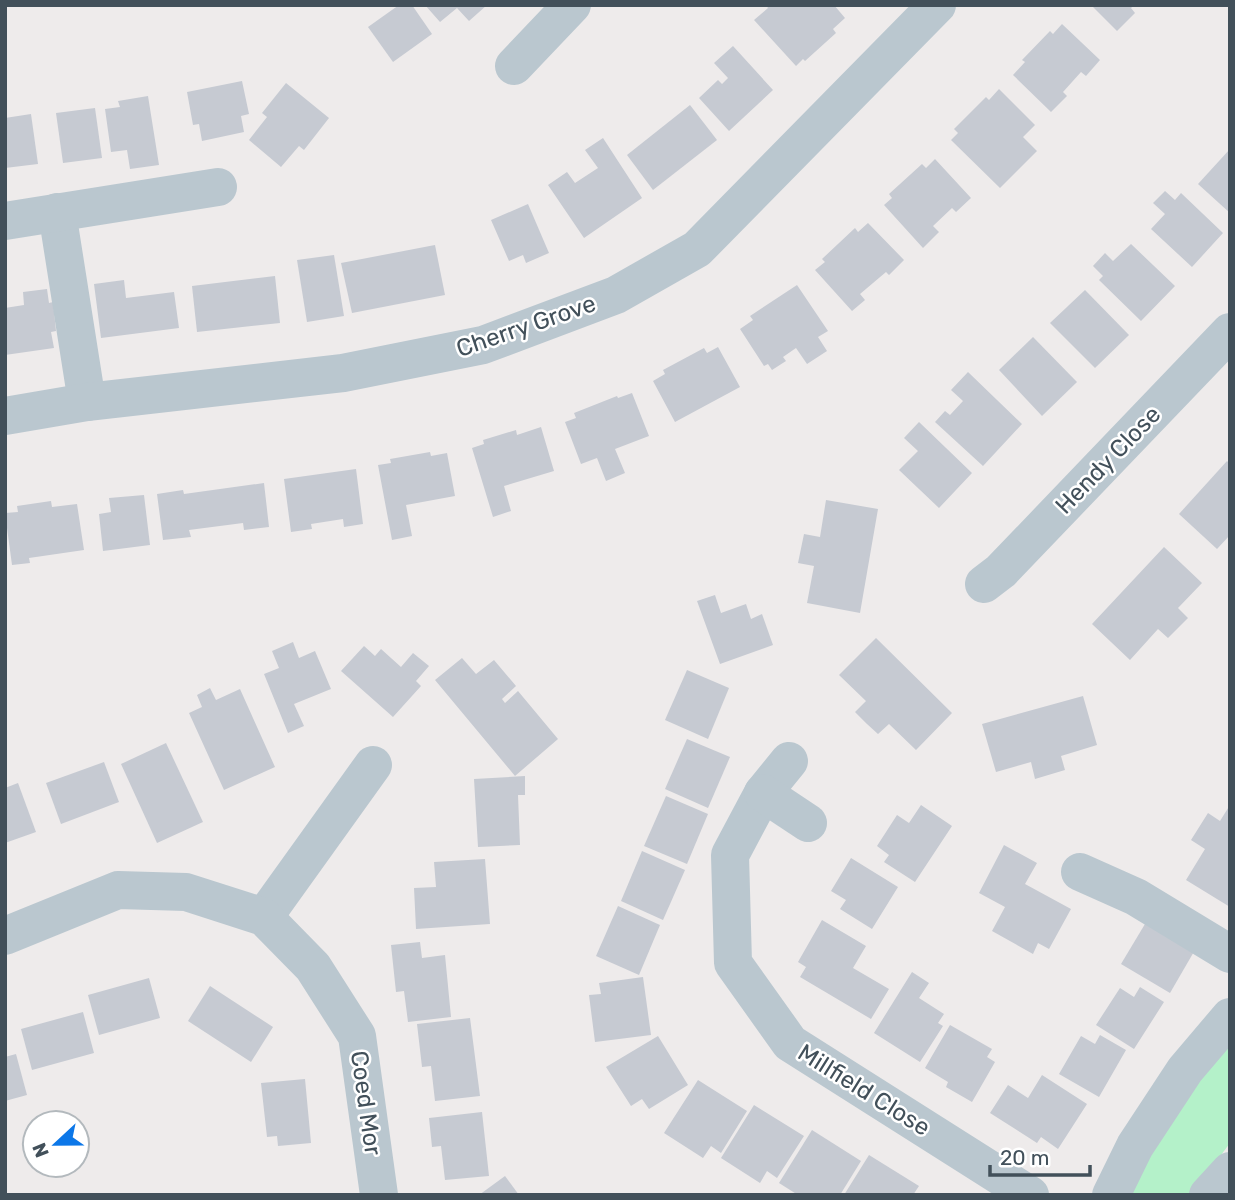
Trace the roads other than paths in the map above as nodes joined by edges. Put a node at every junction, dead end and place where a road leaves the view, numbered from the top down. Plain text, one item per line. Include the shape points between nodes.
1 (572, 5) edge
2 (937, 5) edge
3 (514, 66) dead end
4 (218, 187) dead end
5 (57, 212) junction
6 (5, 221) edge
7 (1230, 332) edge
8 (87, 401) junction
9 (5, 416) edge
10 (984, 584) dead end
11 (789, 761) dead end
12 (373, 765) dead end
13 (764, 793) junction
14 (808, 824) dead end
15 (1080, 872) dead end
16 (264, 917) junction
17 (5, 936) edge
18 (1230, 954) edge
19 (1230, 1017) edge
20 (1230, 1171) edge
21 (379, 1195) edge
22 (1030, 1195) edge
23 (1111, 1195) edge
24 (1208, 1195) edge

1 - 3 street
2 - 8 street, Cherry Grove via 697,249 616,295 483,345 343,373
4 - 5 street
5 - 6 street
5 - 8 street
7 - 10 street, Hendy Close
8 - 9 street, Cherry Grove
11 - 13 street, Millfield Close
12 - 16 street
13 - 14 street
13 - 22 street, Millfield Close via 730,855 733,963 790,1043
15 - 18 street via 1136,897
16 - 17 street, Coed Mor via 186,892 118,890
16 - 21 street, Coed Mor via 313,967 357,1036
19 - 23 street via 1185,1070 1135,1146
20 - 24 street

